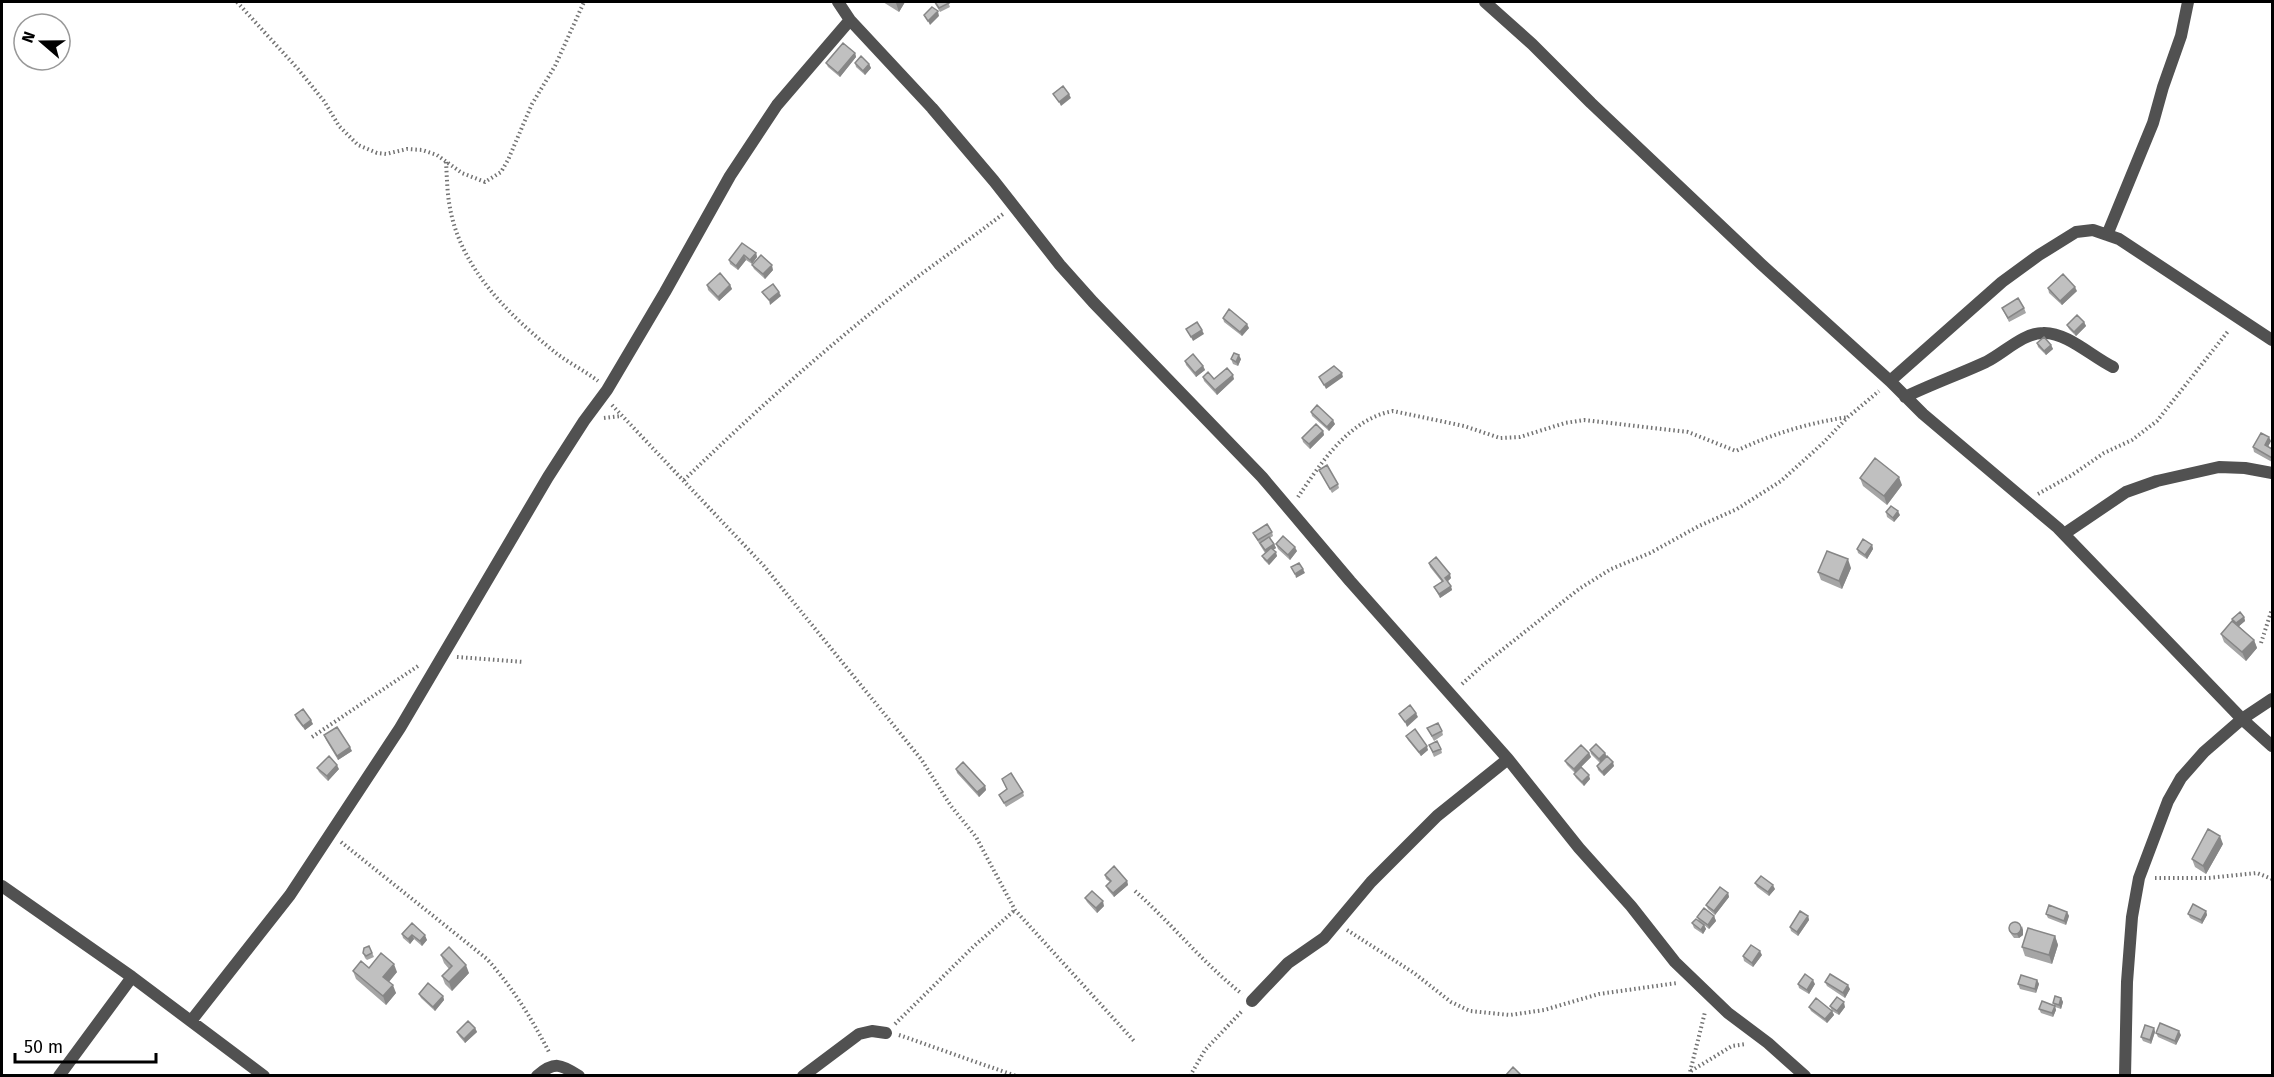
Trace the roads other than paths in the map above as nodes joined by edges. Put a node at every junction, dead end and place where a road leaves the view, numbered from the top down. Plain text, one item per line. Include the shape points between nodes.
1 (838, 2) edge
2 (1485, 2) edge
3 (2188, 2) edge
4 (850, 20) junction
5 (2107, 235) junction
6 (2272, 340) edge
7 (2113, 367) dead end
8 (1890, 381) junction
9 (1905, 397) junction
10 (2272, 473) edge
11 (2064, 534) junction
12 (2272, 699) edge
13 (2242, 719) junction
14 (2272, 746) edge
15 (1508, 759) junction
16 (2, 886) edge
17 (132, 977) junction
18 (1252, 1002) road end
19 (191, 1021) junction
20 (886, 1033) road end
21 (59, 1076) edge
22 (264, 1076) edge
23 (537, 1076) edge
24 (579, 1076) edge
25 (803, 1076) edge
26 (1805, 1076) edge
27 (2125, 1076) edge

1 - 4 street
2 - 8 street
3 - 5 street via 2153,123
4 - 15 street via 932,108 1093,303 1262,477
4 - 19 street via 777,105 730,176 665,292 548,477 400,728 290,895
5 - 6 street via 2119,239
5 - 8 street via 2093,230 2076,232 2039,255 2002,282
7 - 9 street via 2070,340 2043,332
8 - 9 street
9 - 11 street
10 - 11 street via 2219,467 2157,481 2126,492
11 - 13 street
12 - 13 street
13 - 14 street
13 - 27 street via 2181,778 2168,801 2139,878 2127,982
15 - 18 street via 1437,816 1371,882 1324,938 1288,963
15 - 26 street via 1692,980
16 - 17 street
17 - 19 street
17 - 21 street
19 - 22 street
20 - 25 street via 860,1034
23 - 24 street via 556,1065

